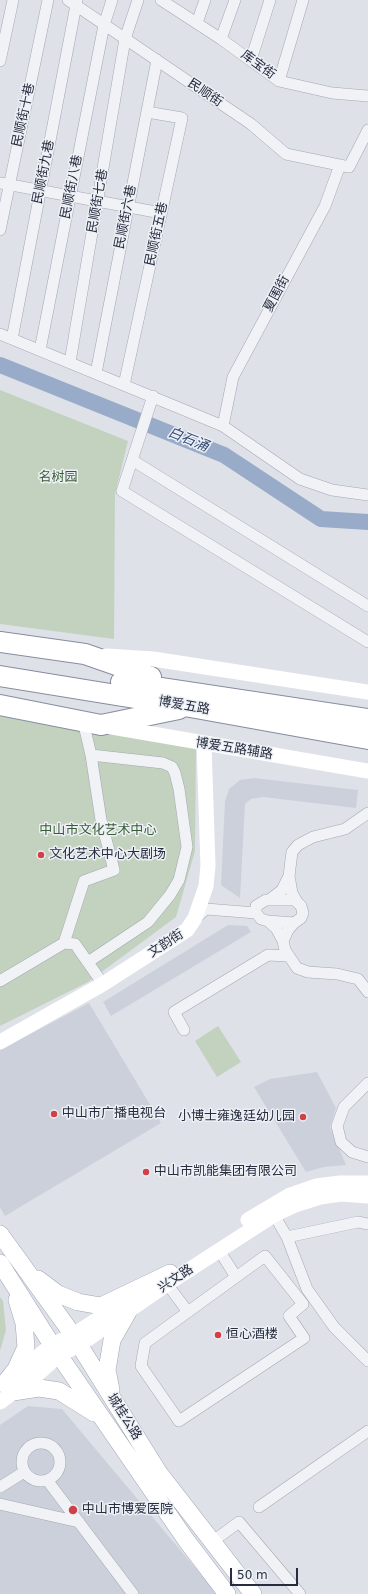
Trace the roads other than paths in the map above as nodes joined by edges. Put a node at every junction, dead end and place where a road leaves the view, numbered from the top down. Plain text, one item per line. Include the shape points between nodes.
1 (13, 0) edge
2 (48, 0) edge
3 (112, 0) edge
4 (138, 0) edge
5 (162, 0) edge
6 (205, 0) edge
7 (235, 0) edge
8 (270, 0) edge
9 (304, 0) edge
10 (74, 2) edge
11 (172, 3) edge
12 (197, 23) junction
13 (104, 25) junction
14 (126, 39) junction
15 (221, 39) junction
16 (157, 60) junction
17 (251, 60) junction
18 (0, 61) edge
19 (279, 81) junction
20 (368, 96) edge
21 (147, 112) junction
22 (368, 130) edge
23 (344, 166) junction
24 (5, 184) edge
25 (40, 191) junction
26 (70, 196) junction
27 (97, 202) junction
28 (128, 207) junction
29 (161, 214) junction
30 (0, 230) edge
31 (0, 334) edge
32 (12, 339) junction
33 (40, 350) junction
34 (70, 362) junction
35 (96, 373) junction
36 (124, 384) junction
37 (152, 400) junction
38 (223, 426) junction
39 (132, 460) junction
40 (368, 494) edge
41 (368, 606) edge
42 (0, 642) edge
43 (368, 642) edge
44 (85, 654) junction
45 (0, 664) edge
46 (0, 676) edge
47 (368, 692) edge
48 (195, 700) junction
49 (0, 705) edge
50 (368, 719) edge
51 (92, 723) junction
52 (368, 739) edge
53 (204, 744) junction
54 (91, 754) junction
55 (368, 771) edge
56 (368, 813) edge
57 (289, 876) junction
58 (203, 895) junction
59 (269, 900) junction
60 (297, 902) junction
61 (256, 910) junction
62 (195, 918) junction
63 (268, 921) junction
64 (294, 923) junction
65 (283, 941) junction
66 (64, 943) junction
67 (288, 956) junction
68 (88, 962) junction
69 (0, 981) edge
70 (103, 984) junction
71 (368, 992) edge
72 (184, 1030) dead end
73 (2, 1037) edge
74 (368, 1083) edge
75 (368, 1157) edge
76 (368, 1183) edge
77 (368, 1196) edge
78 (274, 1216) junction
79 (368, 1224) edge
80 (0, 1234) edge
81 (287, 1237) junction
82 (219, 1250) junction
83 (0, 1263) edge
84 (26, 1271) junction
85 (236, 1277) junction
86 (168, 1278) junction
87 (10, 1279) junction
88 (129, 1310) junction
89 (188, 1312) junction
90 (76, 1340) junction
91 (56, 1350) junction
92 (368, 1361) edge
93 (4, 1391) edge
94 (113, 1400) junction
95 (104, 1420) junction
96 (368, 1431) edge
97 (24, 1472) junction
98 (47, 1480) junction
99 (0, 1487) edge
100 (0, 1504) edge
101 (259, 1507) dead end
102 (79, 1522) junction
103 (212, 1542) junction
104 (133, 1594) edge
105 (227, 1594) edge
106 (253, 1594) edge
107 (300, 1594) edge

1 - 18 street
2 - 24 street, 民顺街十巷
3 - 13 street, 民顺街八巷
4 - 14 street, 民顺街七巷
5 - 11 street, 库宝街
6 - 12 street
7 - 15 street
8 - 17 street
9 - 19 street
10 - 13 street, 民顺街
10 - 25 street, 民顺街九巷
11 - 12 street, 库宝街
12 - 15 street, 库宝街
13 - 14 street, 民顺街
13 - 26 street, 民顺街八巷
14 - 16 street, 民顺街
14 - 27 street, 民顺街七巷
15 - 17 street, 库宝街
16 - 21 street, 民顺街六巷
16 - 23 street, 民顺街 via 251,124 286,154
17 - 19 street, 库宝街
19 - 20 street, 库宝街 via 332,93
21 - 28 street, 民顺街六巷
21 - 29 street, 民顺街五巷 via 182,118
22 - 23 street, 夏围街
23 - 38 street, 夏围街 via 233,377
24 - 25 street
24 - 30 street, 民顺街十巷
25 - 26 street
25 - 32 street, 民顺街九巷
26 - 27 street
26 - 33 street, 民顺街八巷
27 - 28 street
27 - 34 street, 民顺街七巷
28 - 29 street
28 - 35 street, 民顺街六巷
29 - 36 street, 民顺街五巷
31 - 32 street
32 - 33 street
33 - 34 street
34 - 35 street
35 - 36 street
36 - 37 street
37 - 38 street
37 - 39 street
38 - 40 street via 300,479 332,490
39 - 41 street
39 - 43 street via 122,491
42 - 44 highway
44 - 47 street via 153,659
44 - 48 highway
45 - 48 highway, 博爱五路
46 - 48 highway, 博爱五路
48 - 50 highway, 博爱五路
48 - 51 highway
48 - 52 highway, 博爱五路
49 - 51 highway
51 - 53 street, 博爱五路辅路
51 - 54 street
53 - 55 street, 博爱五路辅路
53 - 58 street, 文韵街 via 208,866
54 - 66 street via 100,820 114,870 84,881
54 - 68 street via 163,763 172,767 176,773 188,847 179,880 148,922
56 - 57 street via 345,829 298,845 292,852
57 - 59 street via 282,890
57 - 60 street via 292,893
58 - 61 street via 208,903
58 - 62 street, 文韵街
59 - 60 street
59 - 61 street via 260,902
60 - 64 street via 303,912 301,918
61 - 62 street via 206,909
61 - 63 street via 261,919
62 - 70 street, 文韵街 via 187,930
63 - 64 street
63 - 65 street via 276,928
64 - 65 street
65 - 67 street
66 - 68 street via 75,944
66 - 69 street
67 - 71 street via 297,968 308,972 337,974 358,979
67 - 72 street via 268,955 174,1012
68 - 70 street
70 - 73 street, 文韵街
74 - 75 street via 344,1107 337,1126 341,1142 352,1152
76 - 86 street, 兴文路 via 316,1186 290,1195 267,1208
77 - 78 street, 兴文路 via 341,1194 320,1198 295,1205
78 - 81 street
78 - 82 street, 兴文路
79 - 81 street via 358,1222
80 - 84 main road, 城桂公路
81 - 92 street via 307,1289 334,1327
82 - 85 street
82 - 86 street, 兴文路
83 - 87 main road, 城桂公路
84 - 86 main road via 58,1294 78,1302 101,1306
84 - 90 main road, 城桂公路
85 - 89 street
85 - 89 street via 265,1256 303,1304 289,1316 304,1338 179,1421 141,1366 145,1343
86 - 88 street, 兴文路
86 - 89 street
86 - 90 street, 兴文路
87 - 91 main road, 城桂公路
87 - 93 main road via 24,1323 26,1347
88 - 90 street, 兴文路
88 - 94 main road via 112,1340 107,1370
90 - 91 street, 兴文路
90 - 94 main road, 城桂公路
91 - 93 street, 兴文路
91 - 95 main road, 城桂公路
93 - 95 main road via 39,1388 59,1391
94 - 103 main road, 城桂公路 via 159,1473
95 - 105 main road, 城桂公路 via 186,1540
96 - 101 street
97 - 98 street via 34,1480
97 - 98 street via 22,1459 27,1448 38,1443 50,1445 58,1454 60,1466 53,1477
97 - 99 street
98 - 102 street
100 - 102 street
102 - 104 street
103 - 106 main road, 城桂公路
103 - 107 street via 239,1522

